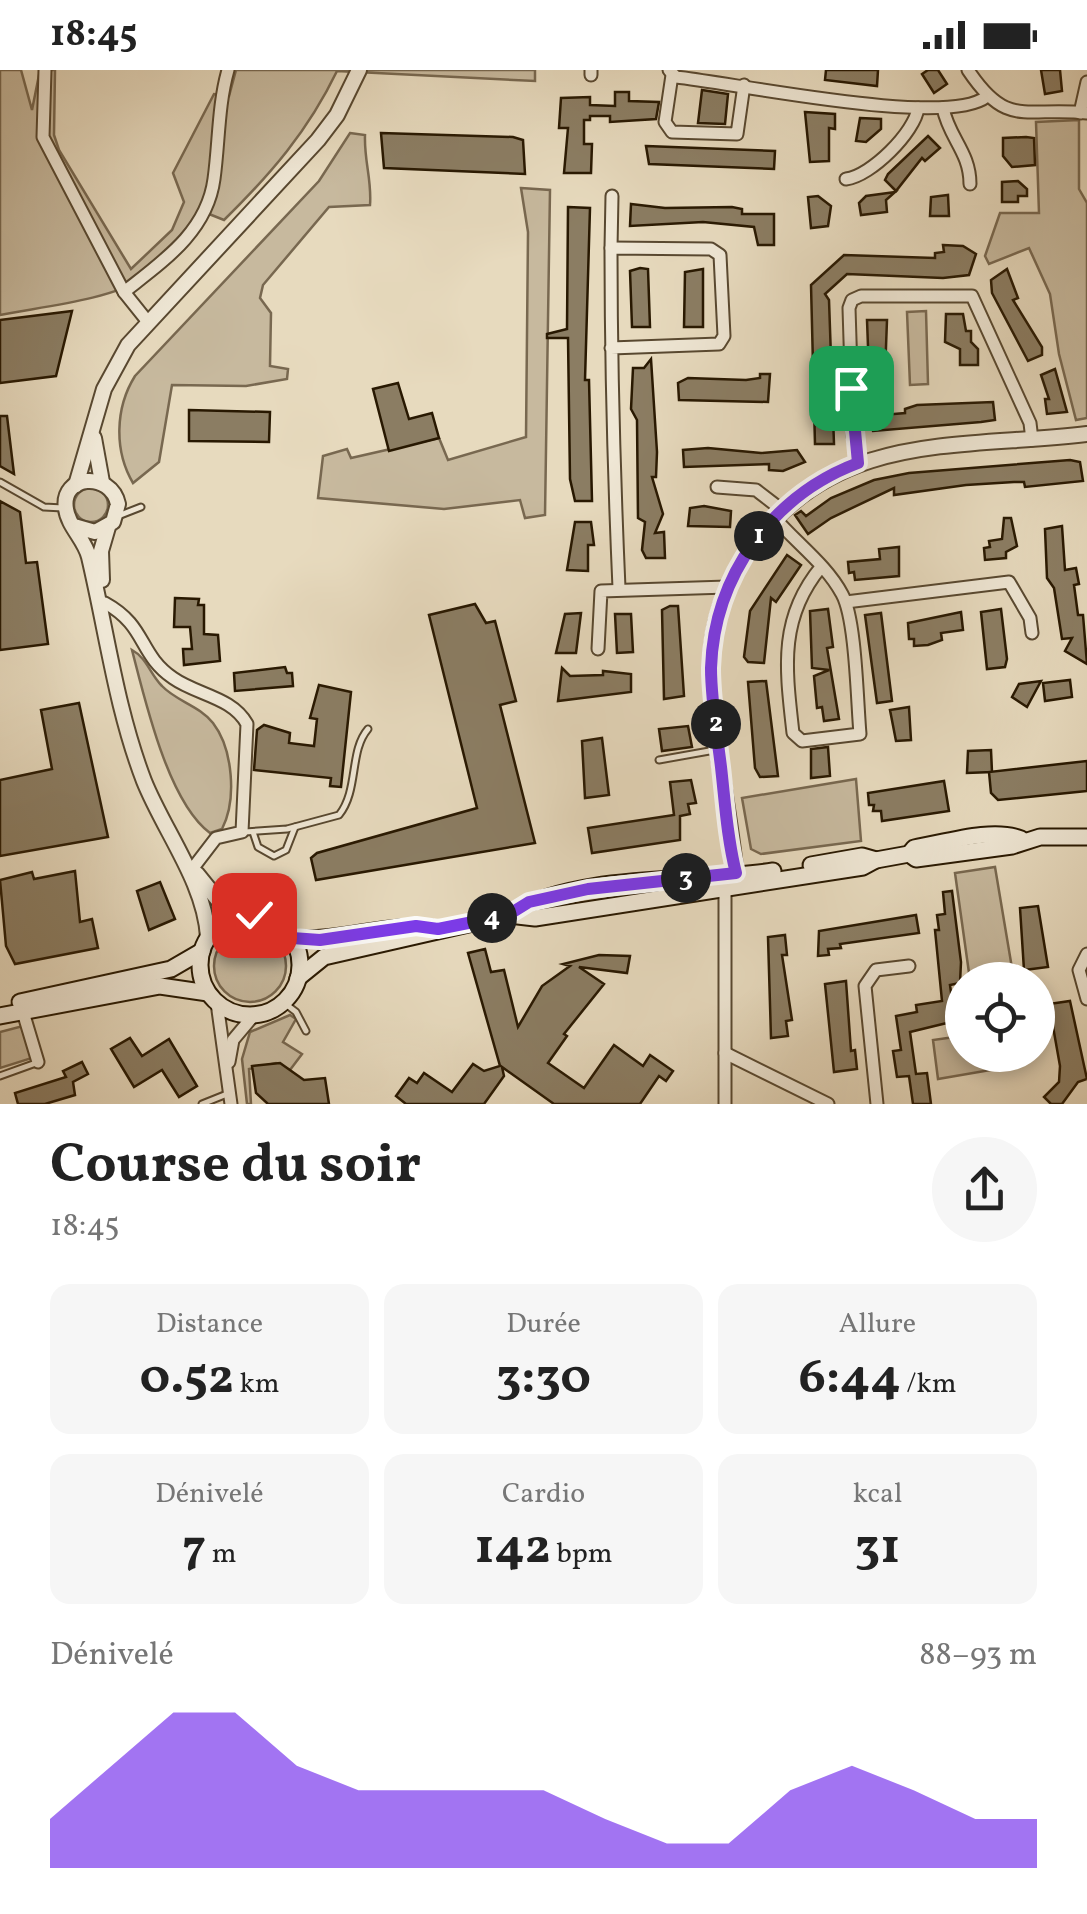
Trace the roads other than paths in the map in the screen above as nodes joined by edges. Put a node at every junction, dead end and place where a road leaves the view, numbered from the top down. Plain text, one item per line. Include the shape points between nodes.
1 (46, 70) edge
2 (228, 70) edge
3 (359, 70) edge
4 (968, 70) edge
5 (670, 73) edge
6 (1087, 82) edge
7 (744, 85) junction
8 (986, 98) junction
9 (918, 108) junction
10 (943, 108) junction
11 (1084, 113) edge
12 (846, 179) dead end
13 (970, 184) dead end
14 (612, 196) dead end
15 (611, 248) junction
16 (124, 292) junction
17 (148, 322) junction
18 (611, 348) junction
19 (94, 426) junction
20 (1087, 434) edge
21 (1032, 440) junction
22 (858, 463) junction
23 (0, 482) edge
24 (102, 482) junction
25 (76, 485) junction
26 (717, 486) dead end
27 (117, 498) junction
28 (66, 508) junction
29 (778, 513) junction
30 (112, 522) junction
31 (74, 526) junction
32 (821, 567) junction
33 (727, 587) junction
34 (619, 588) junction
35 (846, 602) junction
36 (104, 603) junction
37 (1032, 633) dead end
38 (598, 650) dead end
39 (368, 729) dead end
40 (719, 750) junction
41 (659, 760) dead end
42 (295, 827) junction
43 (247, 832) junction
44 (1085, 835) edge
45 (193, 868) junction
46 (731, 880) junction
47 (245, 915) junction
48 (438, 929) junction
49 (292, 938) junction
50 (205, 944) junction
51 (1087, 954) edge
52 (909, 966) dead end
53 (1083, 969) edge
54 (298, 978) junction
55 (212, 998) junction
56 (1087, 999) edge
57 (283, 1002) junction
58 (0, 1006) edge
59 (254, 1014) junction
60 (0, 1016) edge
61 (26, 1017) junction
62 (306, 1031) dead end
63 (725, 1053) junction
64 (38, 1062) joint
65 (0, 1076) edge
66 (229, 1096) edge
67 (202, 1104) edge
68 (725, 1104) edge
69 (828, 1104) edge
70 (877, 1104) edge

1 - 16 street via 42,137
2 - 16 street via 204,214 172,254
3 - 17 street via 318,140
4 - 8 street
5 - 7 street
5 - 7 street via 665,122 672,132 737,134
6 - 11 street
7 - 9 street
8 - 10 street via 970,108
8 - 11 street via 1014,112
9 - 10 street
9 - 12 street via 914,122 874,165
10 - 13 street via 949,131 967,153
14 - 15 street
15 - 18 street
15 - 18 street via 716,250 722,260 724,336 714,345
16 - 17 street
17 - 19 street via 117,361
18 - 34 street
19 - 24 street
19 - 25 street
20 - 21 street
21 - 22 street
21 - 22 street via 1030,422 972,296 861,296 849,308
22 - 29 street via 818,481
23 - 28 lane via 44,507
24 - 25 street
24 - 27 street
25 - 28 street
26 - 29 street via 756,490
27 - 30 street
27 - 30 lane via 140,507
28 - 31 street
29 - 32 street
29 - 33 street
30 - 31 street via 88,532
30 - 36 street via 101,551
31 - 50 street via 88,550 126,728 150,796 200,898
32 - 35 street
32 - 35 street via 798,600 785,656 793,733 802,741 860,734
33 - 34 street
33 - 40 street via 711,671
34 - 38 street via 599,592
35 - 37 street via 1008,582
36 - 43 street via 135,623 155,662 174,680 241,714 247,724
36 - 45 street via 143,756
39 - 42 lane via 348,804 339,816
40 - 41 lane
40 - 46 street
42 - 43 lane
42 - 43 lane via 286,850 274,856
43 - 45 street via 216,838
44 - 46 main road via 954,842
45 - 47 street via 208,893
46 - 48 main road via 588,889
46 - 63 street
47 - 49 main road via 272,920
47 - 50 main road via 220,924
48 - 49 main road
48 - 54 main road via 324,958
49 - 54 main road
50 - 55 main road via 200,972
50 - 58 main road via 171,970
51 - 53 street
52 - 70 street via 876,970 864,986
53 - 56 street
54 - 57 main road
55 - 59 main road via 234,1012
55 - 61 main road via 176,984
55 - 66 street
57 - 59 main road
57 - 62 lane
59 - 66 street via 234,1040
60 - 61 main road
61 - 64 street
63 - 68 street
63 - 69 street
64 - 65 lane
66 - 67 lane

